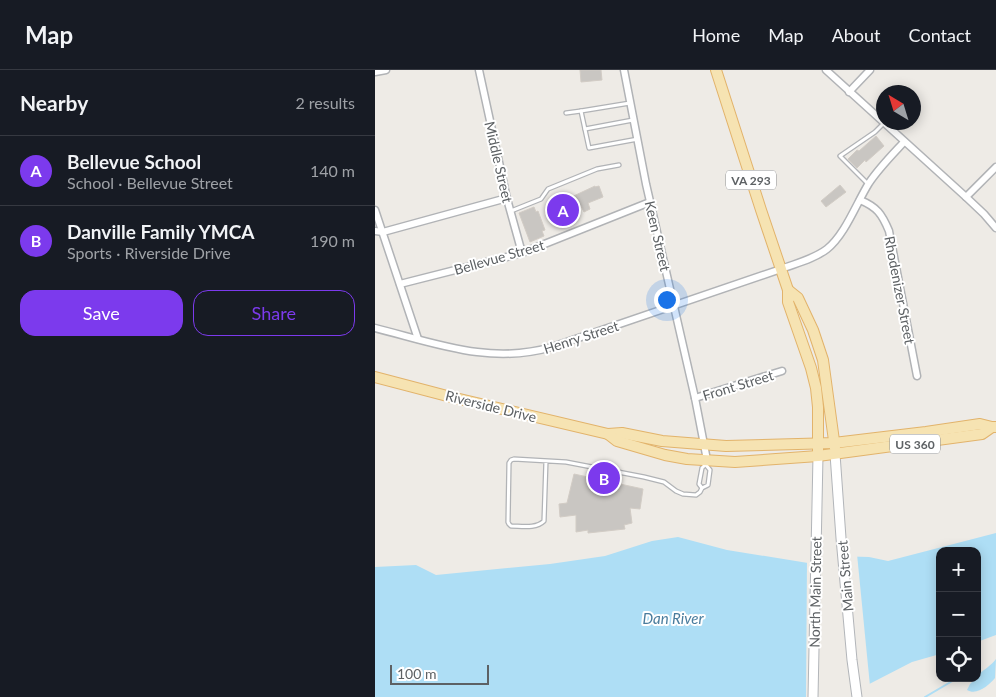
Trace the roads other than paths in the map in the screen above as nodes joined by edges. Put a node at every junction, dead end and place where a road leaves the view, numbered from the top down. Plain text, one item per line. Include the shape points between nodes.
1 (386, 70) edge
2 (479, 70) edge
3 (624, 70) edge
4 (716, 70) edge
5 (826, 70) edge
6 (870, 70) edge
7 (375, 72) edge
8 (849, 92) junction
9 (631, 103) junction
10 (581, 110) junction
11 (566, 113) dead end
12 (876, 116) edge
13 (634, 120) junction
14 (585, 129) junction
15 (877, 130) edge
16 (891, 130) edge
17 (638, 139) junction
18 (904, 142) junction
19 (619, 165) dead end
20 (996, 167) edge
21 (869, 184) junction
22 (966, 197) junction
23 (507, 198) junction
24 (860, 200) junction
25 (651, 202) junction
26 (375, 210) edge
27 (511, 211) junction
28 (996, 228) edge
29 (375, 231) edge
30 (383, 232) junction
31 (522, 253) junction
32 (781, 269) junction
33 (400, 284) junction
34 (788, 290) junction
35 (674, 306) junction
36 (375, 328) edge
37 (418, 339) junction
38 (782, 371) dead end
39 (917, 376) dead end
40 (375, 377) edge
41 (695, 398) junction
42 (994, 427) edge
43 (608, 434) junction
44 (834, 443) junction
45 (704, 444) junction
46 (818, 444) junction
47 (835, 454) junction
48 (818, 456) junction
49 (546, 462) junction
50 (707, 462) junction
51 (702, 488) junction
52 (813, 697) edge
53 (857, 697) edge

1 - 7 street
2 - 23 street, Middle Street
3 - 9 street, Keen Street
4 - 32 main road, VA 293
5 - 8 street
6 - 8 street
8 - 12 street
9 - 10 lane
9 - 13 street, Keen Street
10 - 11 lane
10 - 14 lane
13 - 14 lane
13 - 17 street, Keen Street
14 - 17 lane via 589,148
15 - 21 lane via 840,156
16 - 18 street
17 - 25 street, Keen Street
18 - 21 street
18 - 22 street
19 - 27 lane via 549,188 541,199
20 - 22 street
21 - 24 street
22 - 28 street
23 - 27 street, Middle Street
23 - 30 street
24 - 32 street, Henry Street via 834,243 809,259
24 - 39 street, Rhodenizer Street via 880,213 889,231
25 - 31 street, Bellevue Street
25 - 35 street, Keen Street
26 - 30 street
27 - 31 street, Middle Street
29 - 30 street
30 - 33 street
31 - 33 street, Bellevue Street
32 - 34 main road, VA 293
32 - 35 street, Henry Street
33 - 37 street
34 - 44 main road, VA 293 via 798,298 823,360
34 - 46 main road, VA 293 via 788,302 816,388
35 - 37 street, Henry Street via 526,353 474,352
35 - 41 street, Keen Street
36 - 37 street, Henry Street
38 - 41 street, Front Street
40 - 43 main road, Riverside Drive
41 - 45 street, Keen Street
42 - 44 main road, US 360 via 980,424
42 - 47 main road, US 360 via 983,434
43 - 45 main road, Riverside Drive
43 - 50 main road, Riverside Drive via 617,441 658,454
44 - 46 main road, US 360
44 - 47 main road, VA 293
45 - 46 main road, Riverside Drive
45 - 50 street, Keen Street
46 - 48 main road, VA 293
47 - 48 main road, US 360
47 - 53 main road, Main Street / VA 293
48 - 50 main road, Riverside Drive
48 - 52 main road, North Main Street / VA 293
49 - 49 lane via 515,459 509,463 508,522 511,526 542,524
49 - 51 lane via 566,462 644,477 664,482 683,494 696,495
50 - 51 lane via 702,468 699,484
50 - 51 lane via 710,470 708,485

